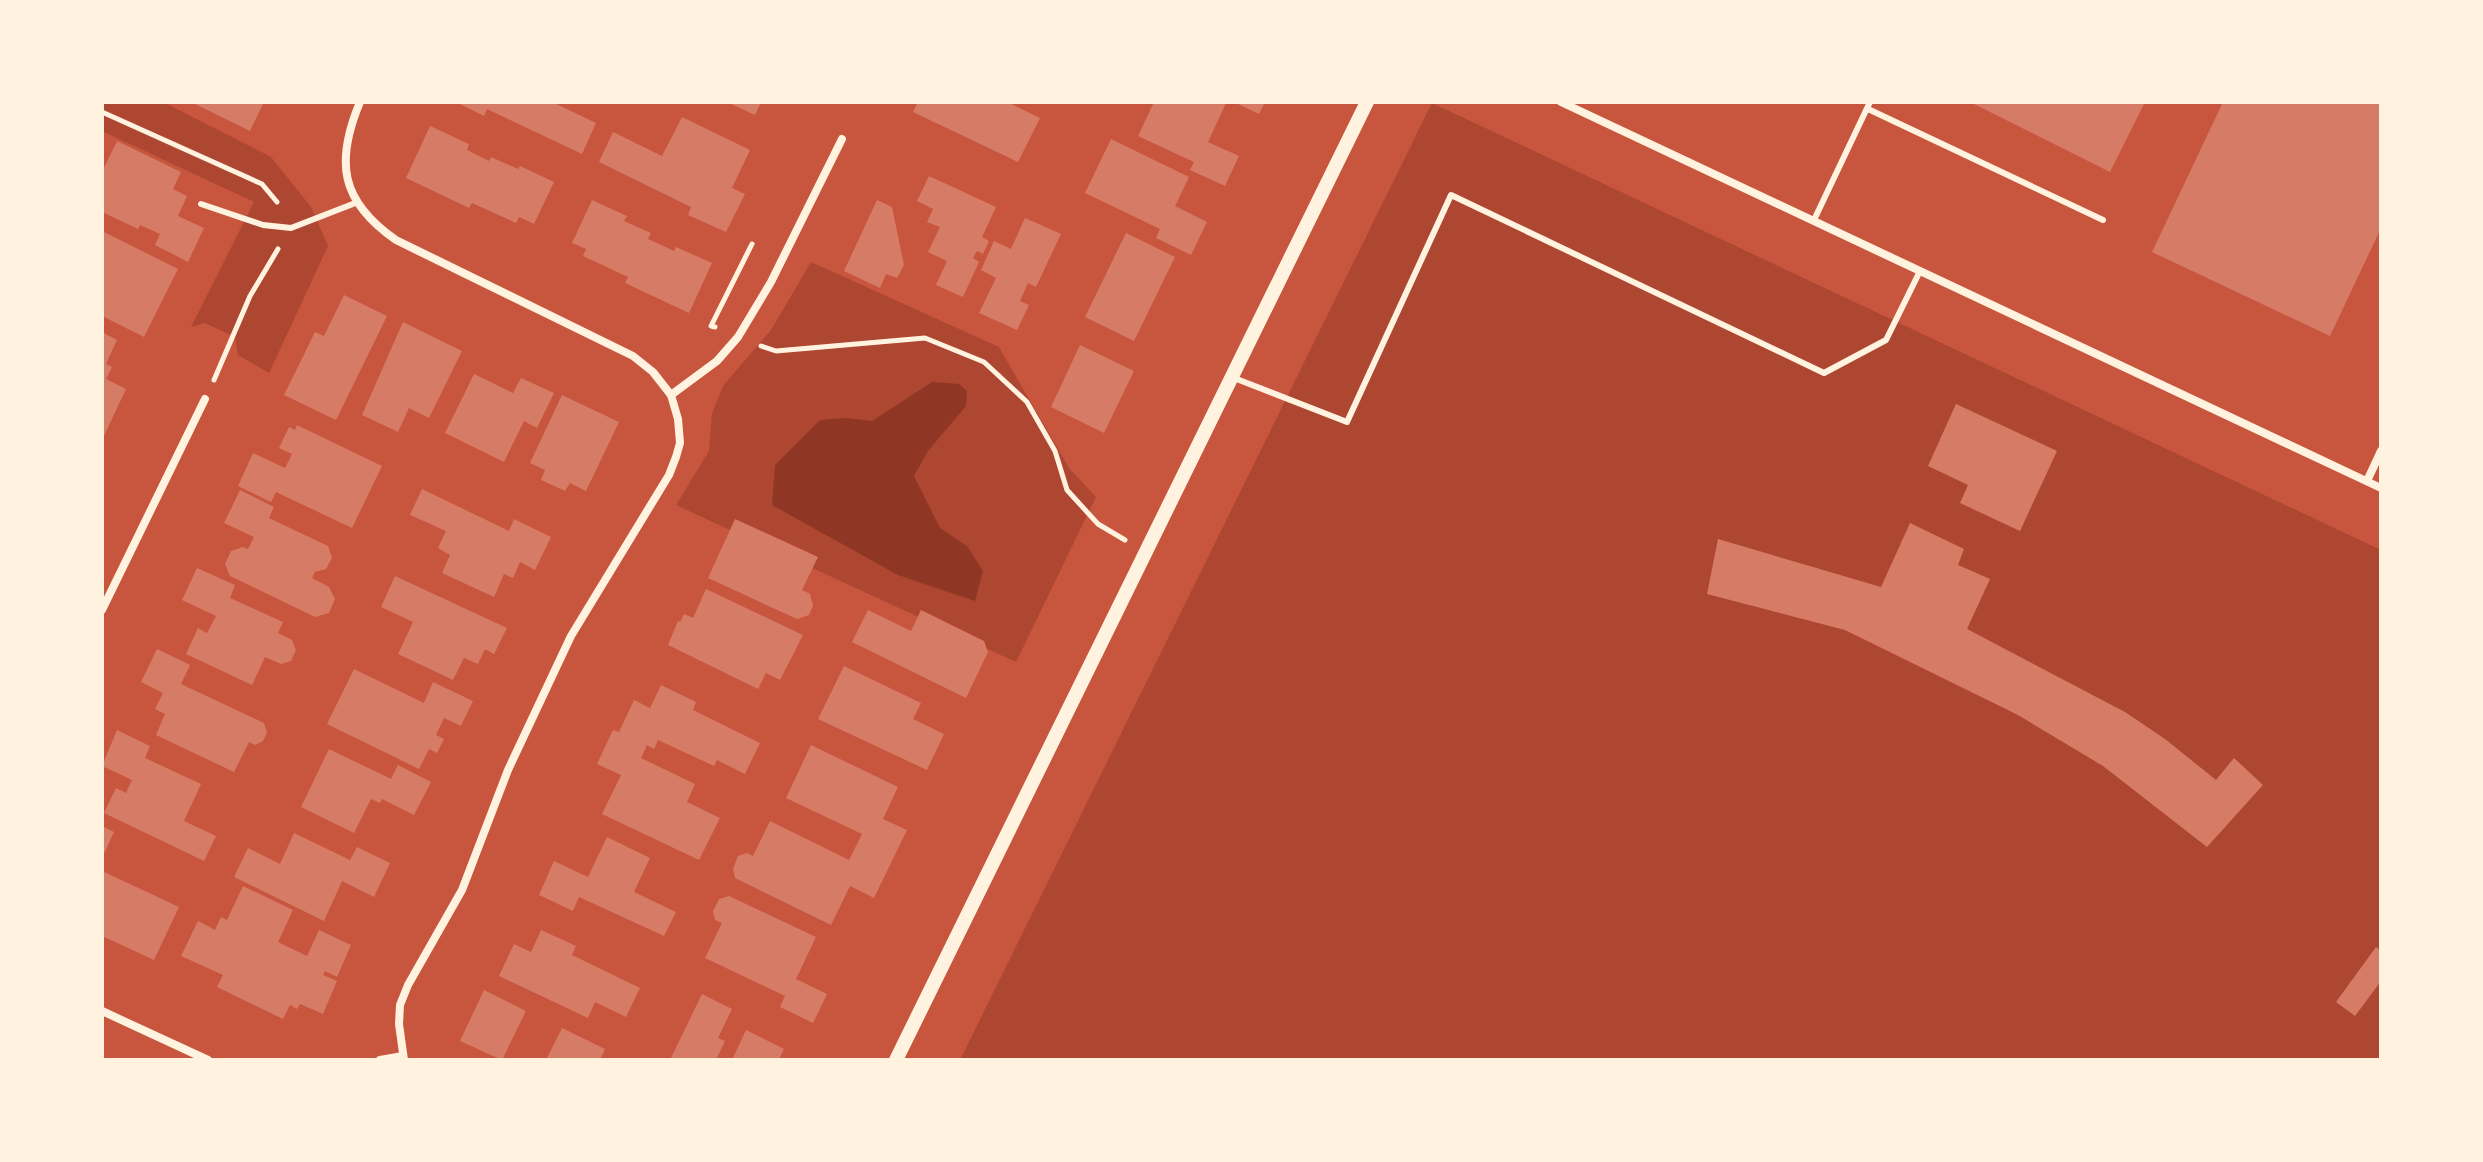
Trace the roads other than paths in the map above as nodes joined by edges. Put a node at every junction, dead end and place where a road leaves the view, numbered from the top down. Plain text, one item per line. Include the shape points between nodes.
1 (360, 102) edge
2 (1367, 102) edge
3 (1561, 102) edge
4 (1869, 105) edge
5 (842, 139) dead end
6 (358, 202) junction
7 (201, 204) dead end
8 (1814, 220) junction
9 (2103, 220) dead end
10 (1920, 271) junction
11 (1230, 376) junction
12 (671, 395) junction
13 (205, 399) road end
14 (2381, 451) edge
15 (2367, 481) junction
16 (2381, 488) edge
17 (102, 610) edge
18 (102, 1011) edge
19 (404, 1058) edge
20 (208, 1060) edge
21 (380, 1060) edge
22 (896, 1060) edge

1 - 6 street via 344,157
2 - 11 street
3 - 8 street
4 - 8 lane
4 - 9 lane
5 - 12 street via 738,337 717,361
6 - 7 lane via 291,228 263,225
6 - 12 street via 396,240 633,356
8 - 10 street
10 - 11 lane via 1886,340 1824,373 1451,195 1347,422
10 - 15 street
11 - 22 street
12 - 19 street via 680,443 669,475 571,636 508,770 462,890 408,985 400,1009
13 - 17 street
14 - 15 street
15 - 16 street
18 - 20 street
19 - 21 street

